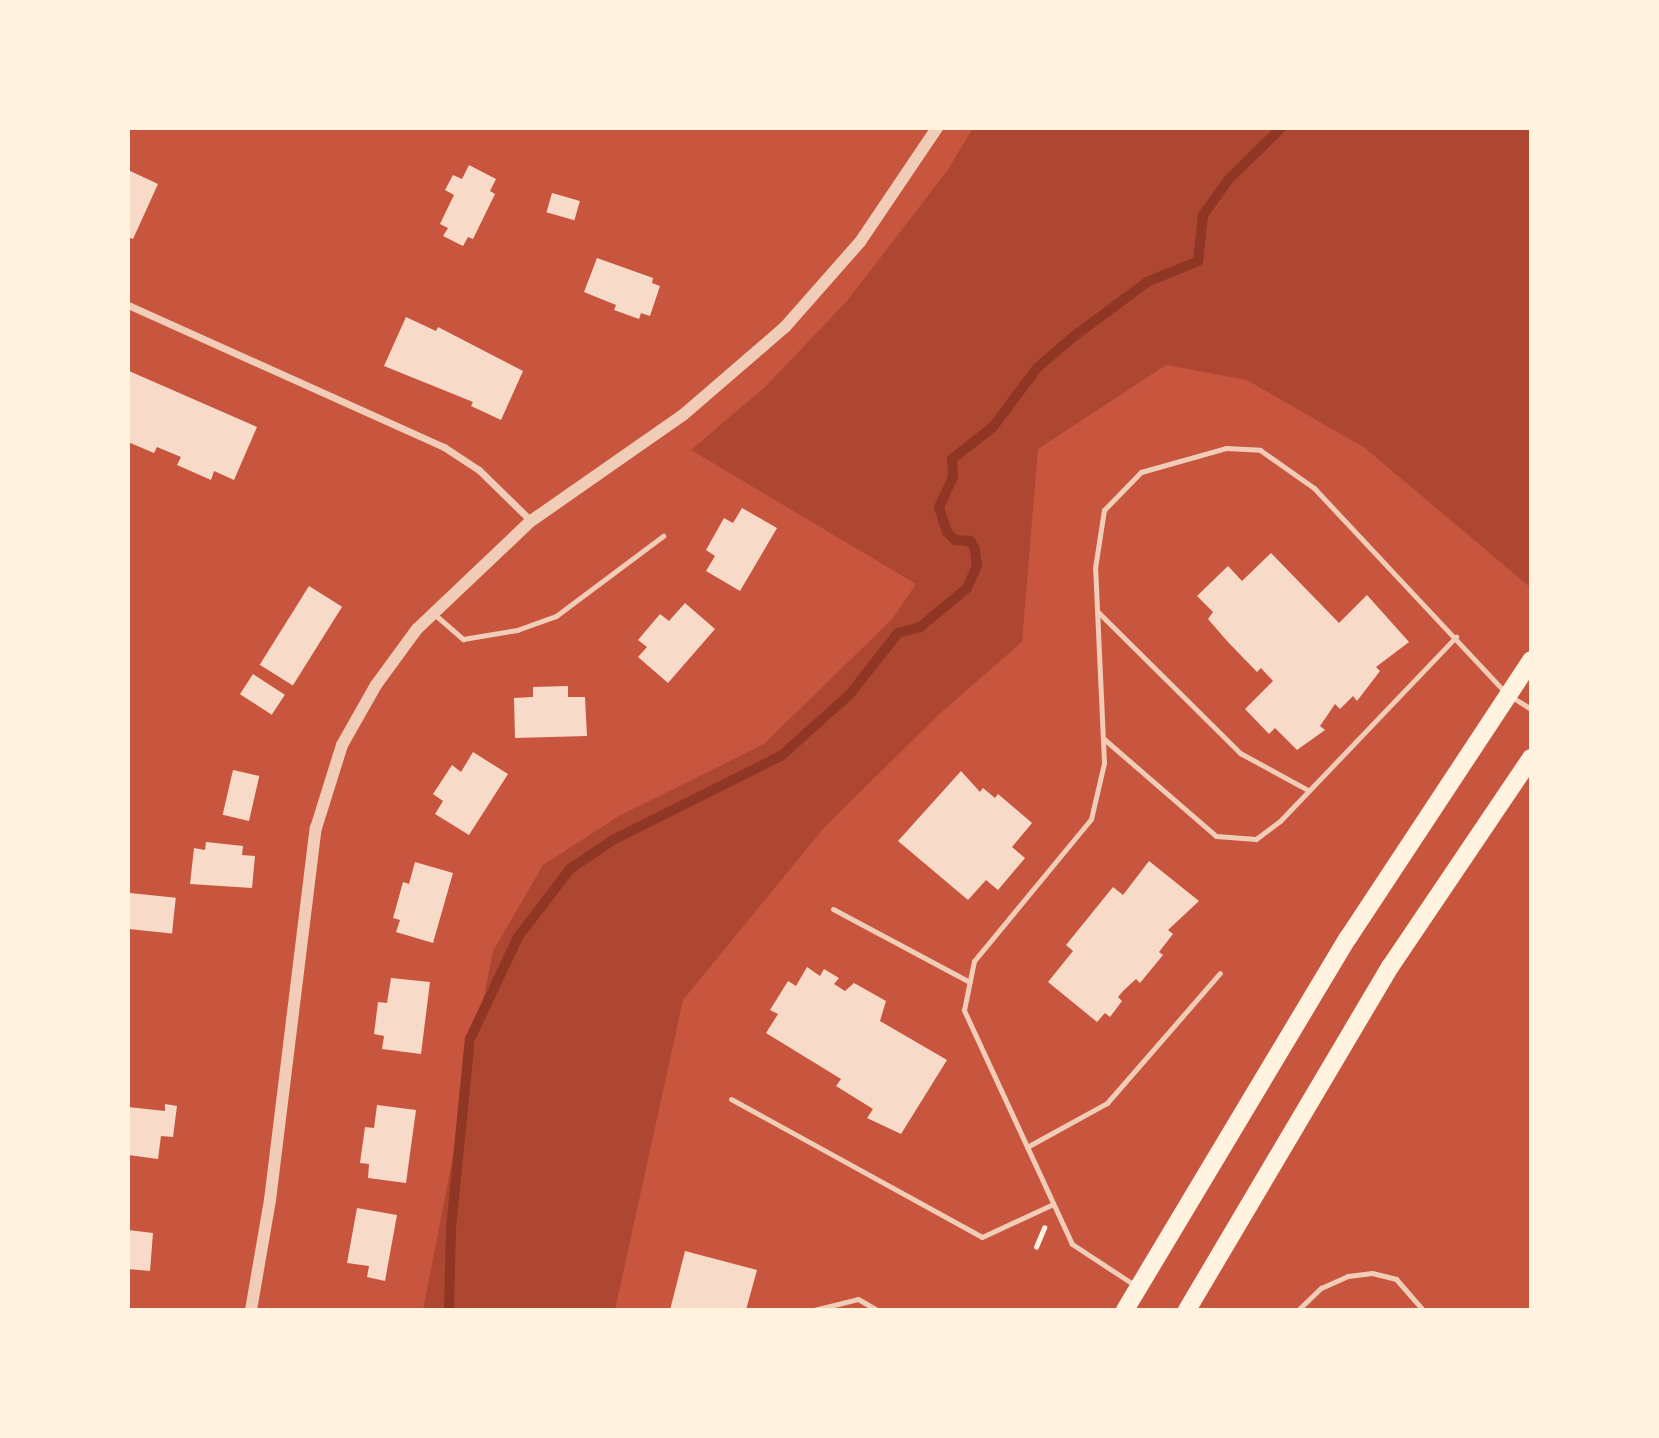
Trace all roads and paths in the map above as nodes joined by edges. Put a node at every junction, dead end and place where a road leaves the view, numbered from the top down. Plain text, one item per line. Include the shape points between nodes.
1 (937, 128) edge
2 (128, 305) edge
3 (531, 521) junction
4 (663, 536) dead end
5 (1097, 611) junction
6 (433, 613) junction
7 (1456, 637) junction
8 (1531, 660) edge
9 (1507, 694) junction
10 (1531, 709) edge
11 (1103, 738) junction
12 (1531, 758) edge
13 (1308, 790) junction
14 (833, 909) dead end
15 (1220, 972) dead end
16 (970, 982) junction
17 (731, 1099) dead end
18 (1027, 1147) junction
19 (1053, 1204) junction
20 (1138, 1287) junction
21 (251, 1310) edge
22 (814, 1310) edge
23 (877, 1310) edge
24 (1125, 1310) edge
25 (1187, 1310) edge
26 (1297, 1310) edge
27 (1423, 1310) edge

1 - 3 street via 860,242 785,327 693,407
2 - 3 street via 415,431 479,470
3 - 6 street
4 - 6 lane via 556,616 517,630 463,639
5 - 7 lane via 1095,568 1104,510 1141,472 1226,448 1260,450 1314,488
5 - 11 lane
5 - 13 lane via 1240,753
6 - 21 street via 389,664 356,721 334,765 316,828 270,1200
7 - 9 lane
7 - 13 lane
8 - 9 main road
9 - 10 lane
9 - 20 main road via 1348,938
11 - 13 lane via 1216,836 1256,839
11 - 16 lane via 1104,763 1091,820 974,961
12 - 25 main road via 1390,967
14 - 16 lane
15 - 18 lane via 1107,1103
16 - 18 lane via 964,1010
17 - 19 lane via 982,1237
18 - 19 lane
19 - 20 lane via 1072,1244
20 - 24 main road
22 - 23 lane via 858,1298
26 - 27 lane via 1321,1288 1348,1276 1372,1273 1396,1279

